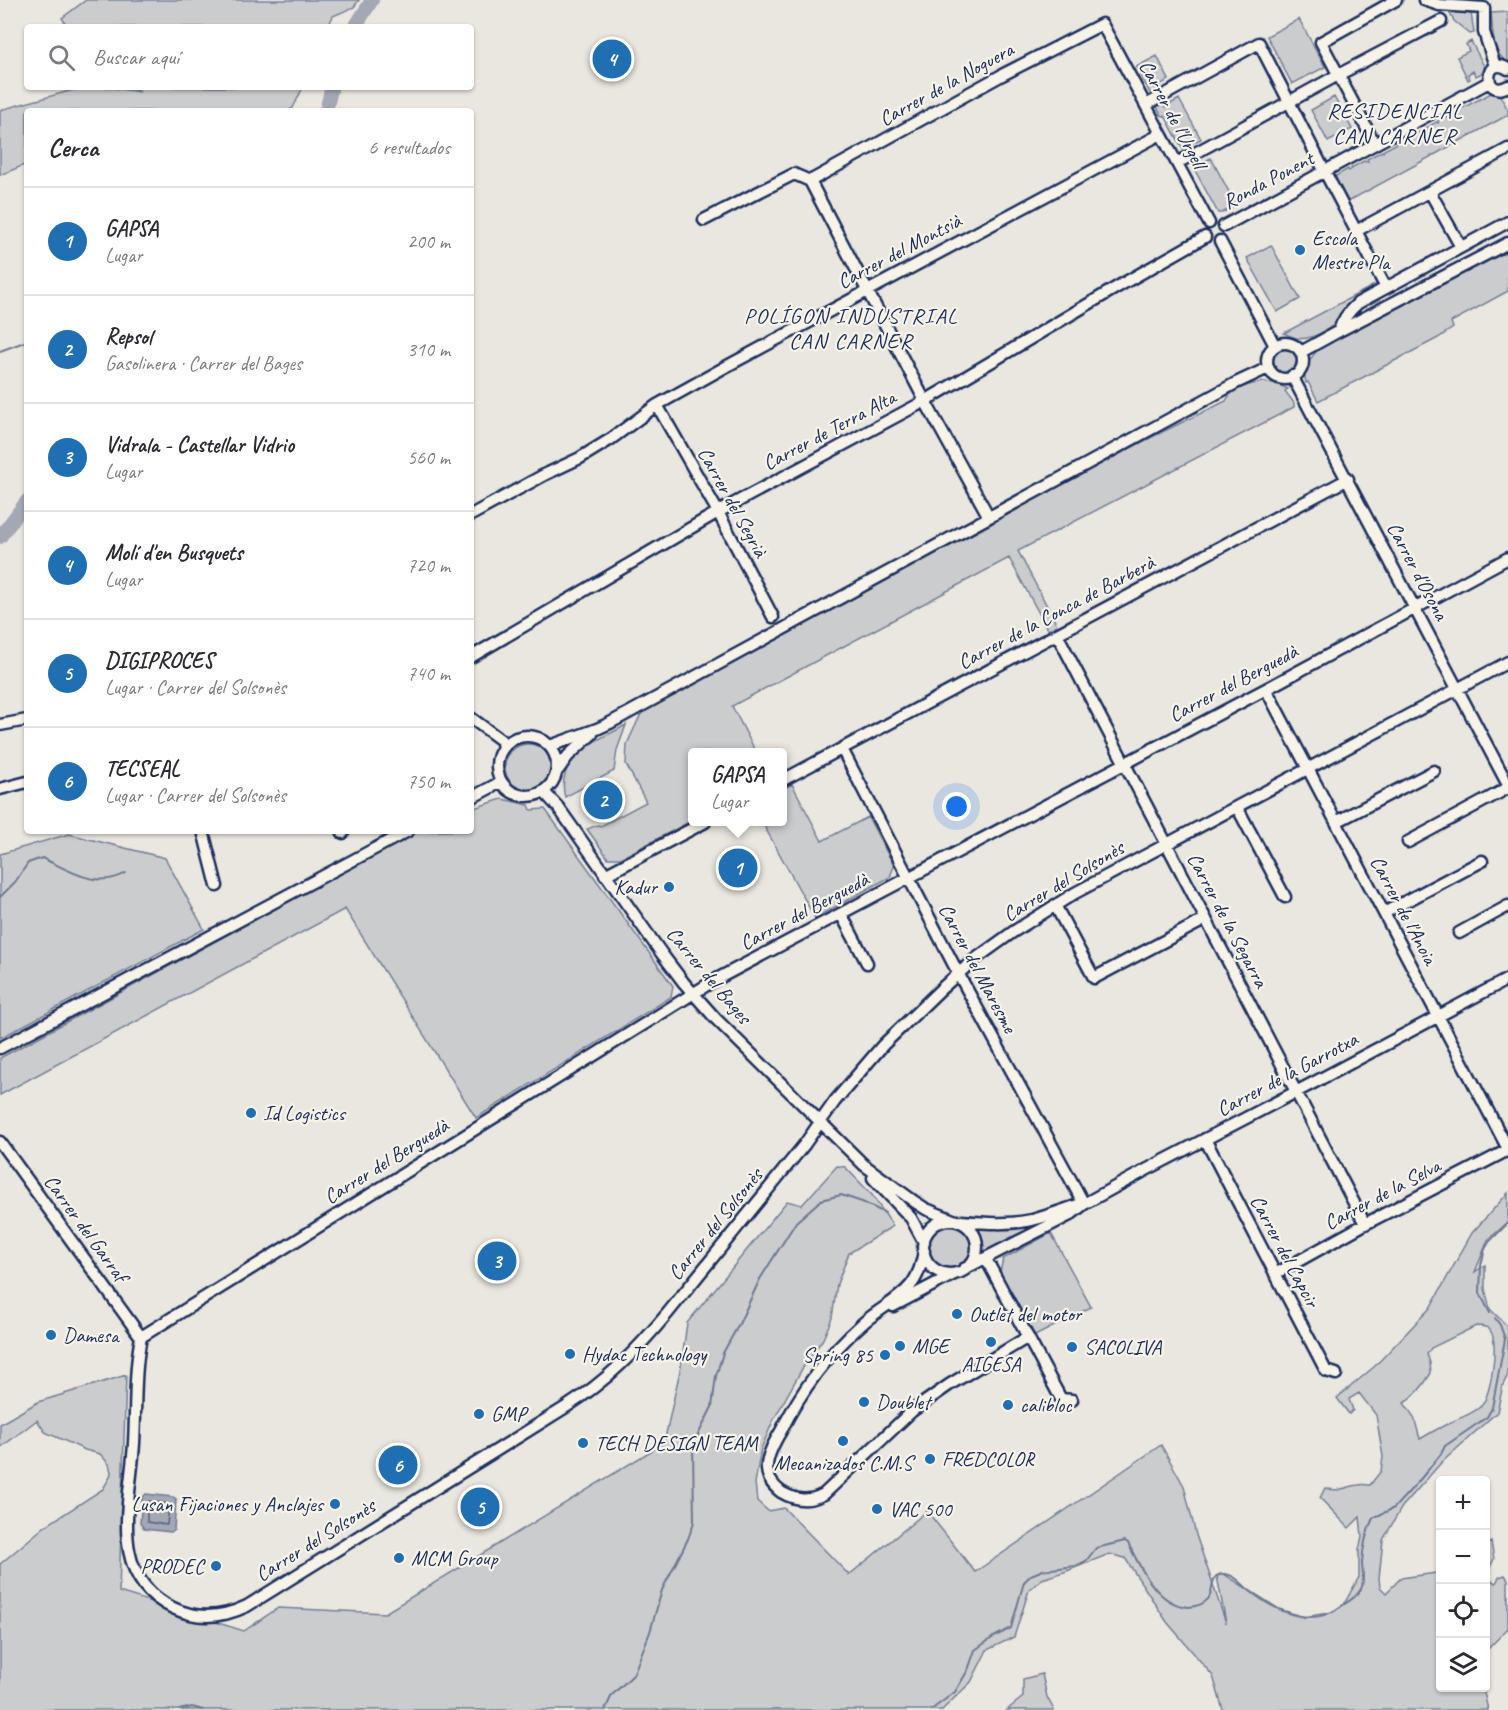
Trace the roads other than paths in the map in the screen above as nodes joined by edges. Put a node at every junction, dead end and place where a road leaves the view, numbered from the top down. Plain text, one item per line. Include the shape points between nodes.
1 (1396, 0) edge
2 (1424, 0) edge
3 (1441, 21) dead end
4 (1102, 24) joint
5 (1496, 66) junction
6 (1508, 69) edge
7 (1338, 75) junction
8 (1489, 82) junction
9 (1507, 88) edge
10 (1289, 102) junction
11 (1146, 105) junction
12 (1161, 134) junction
13 (1375, 144) junction
14 (1508, 149) edge
15 (1177, 163) junction
16 (1324, 172) junction
17 (810, 181) junction
18 (1430, 192) junction
19 (704, 220) dead end
20 (1508, 222) edge
21 (1209, 223) junction
22 (1224, 226) junction
23 (1356, 231) junction
24 (1205, 237) junction
25 (1220, 241) junction
26 (1508, 243) edge
27 (1461, 247) junction
28 (1386, 288) junction
29 (867, 290) junction
30 (1339, 331) junction
31 (1275, 346) junction
32 (1301, 352) junction
33 (1268, 368) junction
34 (1292, 376) junction
35 (925, 401) junction
36 (657, 405) junction
37 (1348, 479) junction
38 (474, 512) edge
39 (718, 512) junction
40 (989, 517) junction
41 (1508, 558) edge
42 (1415, 608) junction
43 (773, 618) dead end
44 (1057, 633) junction
45 (474, 655) edge
46 (1508, 662) edge
47 (1457, 688) junction
48 (1266, 689) junction
49 (24, 720) edge
50 (474, 720) edge
51 (0, 724) edge
52 (597, 729) junction
53 (550, 746) junction
54 (503, 747) junction
55 (842, 748) junction
56 (1124, 763) junction
57 (1308, 768) junction
58 (557, 771) junction
59 (1434, 771) dead end
60 (787, 778) edge
61 (501, 782) junction
62 (24, 783) edge
63 (1508, 786) edge
64 (0, 789) edge
65 (544, 792) junction
66 (474, 796) edge
67 (1237, 807) junction
68 (1336, 822) junction
69 (697, 826) edge
70 (203, 834) edge
71 (402, 834) edge
72 (1408, 842) dead end
73 (1166, 844) junction
74 (1482, 861) dead end
75 (605, 874) junction
76 (908, 878) junction
77 (217, 886) dead end
78 (1285, 897) dead end
79 (1055, 905) junction
80 (1508, 906) edge
81 (1384, 913) junction
82 (841, 914) junction
83 (1206, 919) junction
84 (1458, 933) dead end
85 (867, 963) dead end
86 (958, 973) junction
87 (1508, 979) edge
88 (693, 993) junction
89 (1438, 1016) junction
90 (0, 1048) edge
91 (1297, 1092) junction
92 (820, 1122) junction
93 (1204, 1139) junction
94 (0, 1142) edge
95 (1508, 1149) edge
96 (864, 1165) junction
97 (1084, 1204) junction
98 (956, 1220) junction
99 (1365, 1224) junction
100 (924, 1246) junction
101 (986, 1259) junction
102 (961, 1271) junction
103 (1275, 1274) junction
104 (876, 1313) junction
105 (141, 1337) junction
106 (1028, 1337) junction
107 (1336, 1374) dead end
108 (1072, 1400) dead end

1 - 7 street via 1321,42
2 - 5 street via 1484,8 1484,32
3 - 7 street
4 - 11 street, Carrer de l'Urgell
4 - 17 street, Carrer de la Noguera
5 - 6 street
5 - 8 street via 1490,71
7 - 10 street
7 - 13 street
8 - 9 street via 1495,88
8 - 13 street, Ronda Ponent
10 - 11 street via 1259,43
10 - 15 street
10 - 16 street
11 - 12 street, Carrer de l'Urgell
12 - 15 street, Carrer de l'Urgell
12 - 29 street, Carrer del Montsià
13 - 16 street, Ronda Ponent
14 - 18 street
15 - 21 street, Carrer de l'Urgell
16 - 22 street, Ronda Ponent
16 - 23 street
17 - 19 street via 794,174
17 - 29 street
18 - 23 street
18 - 27 street
20 - 27 street
21 - 22 street via 1216,221
21 - 24 street via 1204,228
22 - 25 street
23 - 28 street
24 - 25 street via 1212,242
24 - 35 street, Carrer de Terra Alta
25 - 31 street
26 - 30 street
27 - 28 street
28 - 30 street via 1352,308
29 - 35 street
29 - 36 street, Carrer del Montsià
30 - 32 street
31 - 32 street via 1289,343
31 - 33 street via 1268,354
32 - 34 street via 1300,369
33 - 34 street via 1277,376
33 - 40 street
34 - 37 street, Carrer d'Osona
35 - 39 street, Carrer de Terra Alta
35 - 40 street
36 - 38 street, Carrer del Montsià via 580,458
36 - 39 street, Carrer del Segrià
37 - 42 street, Carrer d'Osona
37 - 44 street, Carrer de la Conca de Barberà
39 - 43 street, Carrer del Segrià
39 - 45 street, Carrer de Terra Alta
40 - 52 street
41 - 42 street, Carrer del Berguedà
42 - 47 street, Carrer d'Osona
42 - 48 street, Carrer del Berguedà
44 - 55 street, Carrer de la Conca de Barberà
44 - 56 street, Carrer de la Segarra
46 - 47 street, Carrer del Solsonès
47 - 57 street, Carrer del Solsonès
47 - 63 street, Carrer d'Osona
48 - 56 street, Carrer del Berguedà
48 - 57 street, Carrer de l'Anoia
49 - 51 street
50 - 54 street via 501,740
52 - 53 street
52 - 58 street
53 - 54 street via 526,736
53 - 58 street
54 - 61 street via 497,764
55 - 60 street, Carrer de la Conca de Barberà
55 - 76 street, Carrer del Maresme
56 - 73 street, Carrer de la Segarra
56 - 76 street, Carrer del Berguedà
57 - 67 street, Carrer del Solsonès
57 - 68 street, Carrer de l'Anoia
58 - 65 street
59 - 68 street
61 - 65 street via 525,797
61 - 66 street
62 - 64 street
63 - 72 street
65 - 75 street, Carrer del Bages
67 - 73 street, Carrer del Solsonès
67 - 78 street
68 - 81 street, Carrer de l'Anoia
69 - 75 street
70 - 77 street
71 - 90 street
73 - 79 street, Carrer del Solsonès
73 - 83 street, Carrer de la Segarra
74 - 81 street
75 - 88 street, Carrer del Bages
76 - 82 street, Carrer del Berguedà
76 - 86 street, Carrer del Maresme
79 - 83 street via 1094,978
79 - 86 street, Carrer del Solsonès
80 - 84 street
81 - 89 street, Carrer de l'Anoia
82 - 85 street
82 - 88 street, Carrer del Berguedà
83 - 91 street, Carrer de la Segarra
86 - 92 street, Carrer del Solsonès via 883,1045
86 - 97 street, Carrer del Maresme
87 - 89 street, Carrer de la Garrotxa
88 - 92 street, Carrer del Bages
88 - 105 street, Carrer del Berguedà
89 - 91 street, Carrer de la Garrotxa
89 - 95 street, Carrer de l'Anoia
91 - 93 street, Carrer de la Garrotxa
91 - 99 street, Carrer de la Segarra
92 - 96 street, Carrer del Bages
92 - 105 street, Carrer del Solsonès via 660,1323 619,1367 576,1401 232,1613 203,1617 169,1606 149,1591 132,1562 126,1529
93 - 97 street, Carrer de la Garrotxa
93 - 103 street, Carrer del Capcir
94 - 105 street, Carrer del Garraf
95 - 99 street, Carrer de la Selva
96 - 98 street, Carrer del Bages via 926,1209
96 - 100 street, Carrer del Bages via 911,1218
97 - 98 street, Carrer de la Garrotxa via 1016,1222
97 - 101 street, Carrer de la Garrotxa
98 - 100 street via 934,1225
98 - 102 street via 971,1230 977,1243 974,1258
99 - 103 street, Carrer de la Selva
100 - 102 street via 926,1258 936,1269
100 - 104 street, Carrer de la Garrotxa via 922,1264 913,1282
101 - 102 street, Carrer de la Garrotxa
101 - 106 street
102 - 104 street, Carrer de la Garrotxa
103 - 107 street, Carrer del Capcir via 1326,1371
104 - 106 street, Carrer de la Garrotxa via 842,1342 819,1370 795,1402 779,1434 767,1465 768,1477 795,1499 810,1500 824,1494 912,1411
106 - 108 street via 1061,1399

